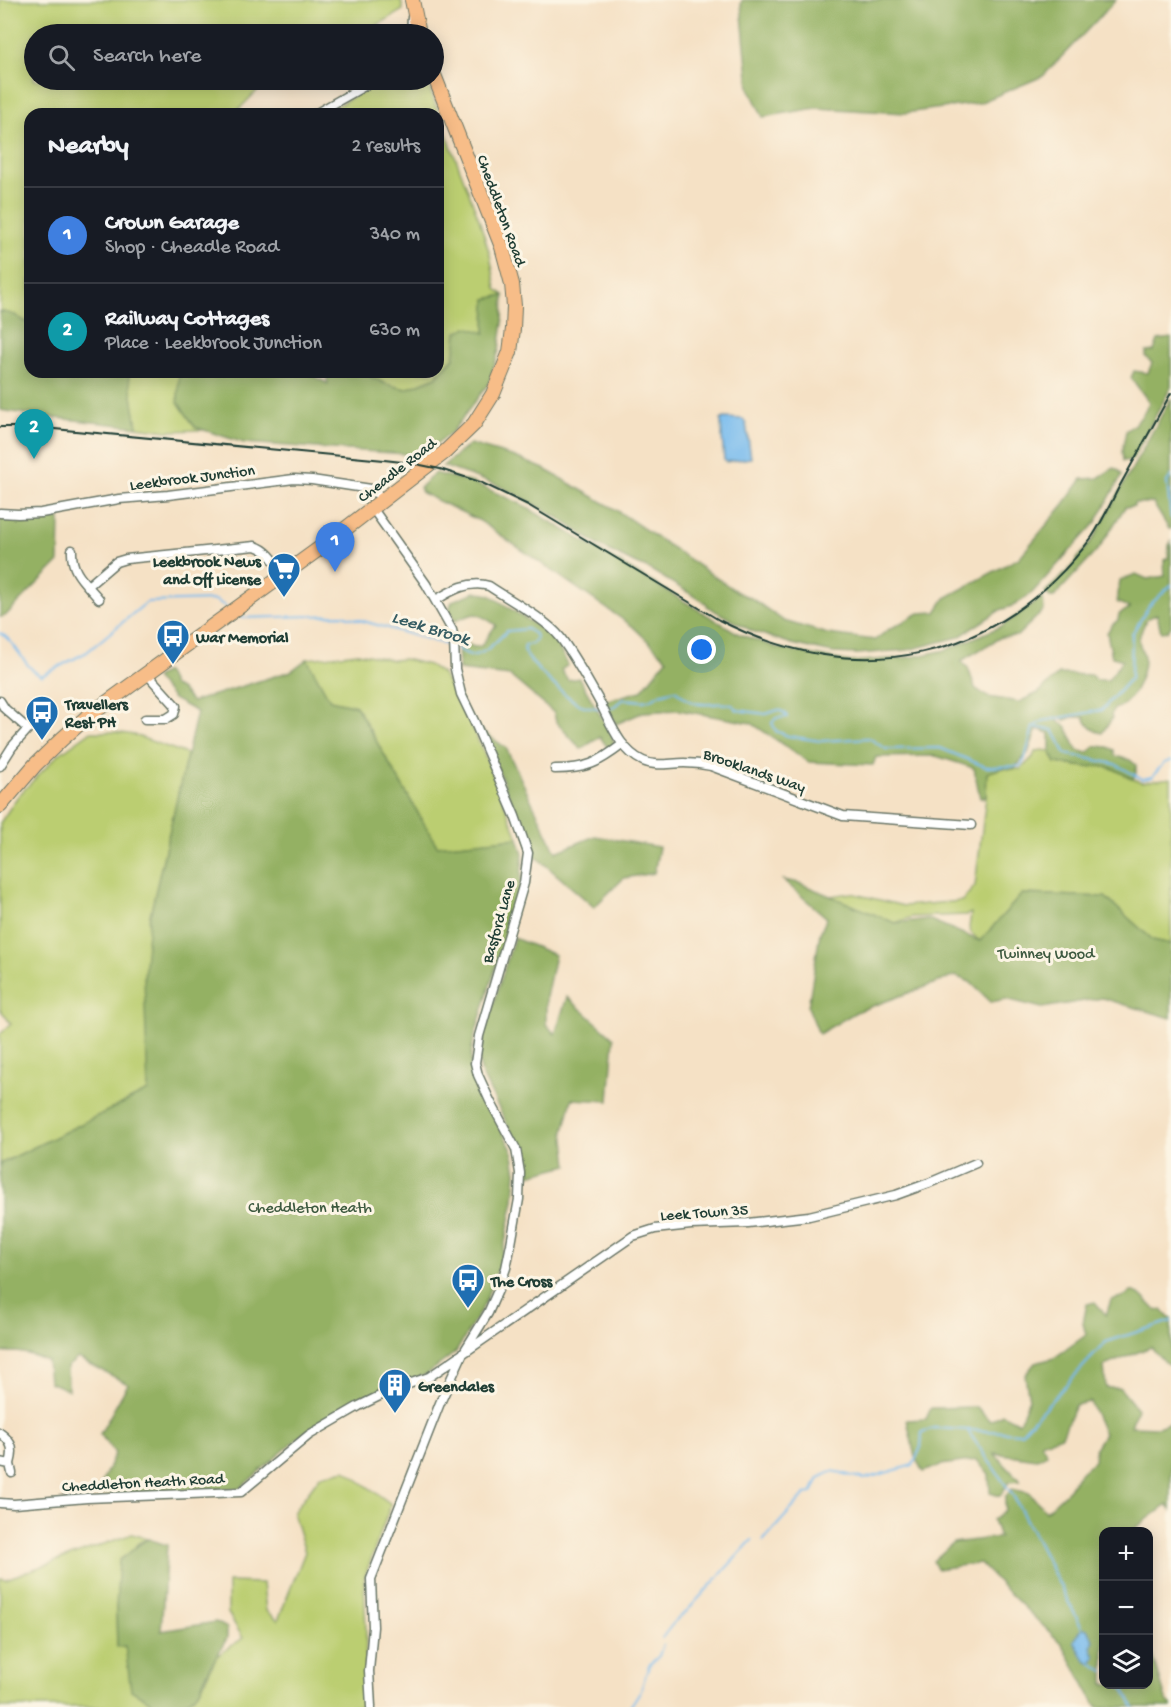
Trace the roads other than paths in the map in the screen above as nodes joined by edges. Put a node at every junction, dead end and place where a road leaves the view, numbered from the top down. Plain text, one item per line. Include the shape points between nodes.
1 (413, 6) edge
2 (410, 24) edge
3 (417, 24) edge
4 (357, 90) edge
5 (440, 90) edge
6 (326, 108) edge
7 (493, 394) joint
8 (378, 504) junction
9 (0, 513) edge
10 (72, 550) dead end
11 (284, 575) junction
12 (88, 586) junction
13 (99, 599) dead end
14 (436, 600) junction
15 (147, 674) junction
16 (0, 701) edge
17 (42, 714) dead end
18 (145, 719) dead end
19 (28, 729) junction
20 (623, 744) junction
21 (0, 766) edge
22 (555, 769) dead end
23 (0, 806) edge
24 (971, 825) dead end
25 (976, 1162) dead end
26 (462, 1355) junction
27 (0, 1433) edge
28 (7, 1466) edge
29 (0, 1503) edge
30 (372, 1707) edge

1 - 2 street
1 - 3 highway
4 - 6 street
5 - 7 highway, Cheddleton Road via 502,247 512,284 510,352
7 - 8 highway, Cheadle Road via 460,439
8 - 9 street, Leekbrook Junction via 371,489 294,479 119,499 41,513
8 - 11 highway, Cheadle Road
8 - 14 street, Basford Lane
10 - 12 street via 73,566
11 - 12 street via 267,552 255,546 126,559 116,562
11 - 15 highway, Cheadle Road
12 - 13 street
14 - 20 street, Brooklands Way via 473,584 489,586 554,631
14 - 26 street, Basford Lane via 452,630 461,694 528,852 524,883 479,1036 475,1062 490,1101 516,1149 519,1199 499,1288
15 - 18 street via 176,706 174,714 166,720
15 - 23 highway, Cheadle Road via 62,739
16 - 19 street
17 - 19 street
19 - 21 street
20 - 22 street via 588,766
20 - 24 street, Brooklands Way via 646,763 711,766 843,816
25 - 26 street, Leek Town 35 via 897,1194 809,1216 682,1226 638,1234
26 - 29 street, Cheddleton Heath Road via 429,1377 394,1389 309,1435 241,1492
26 - 30 street, Basford Lane via 371,1579
27 - 28 street via 8,1439 13,1454

